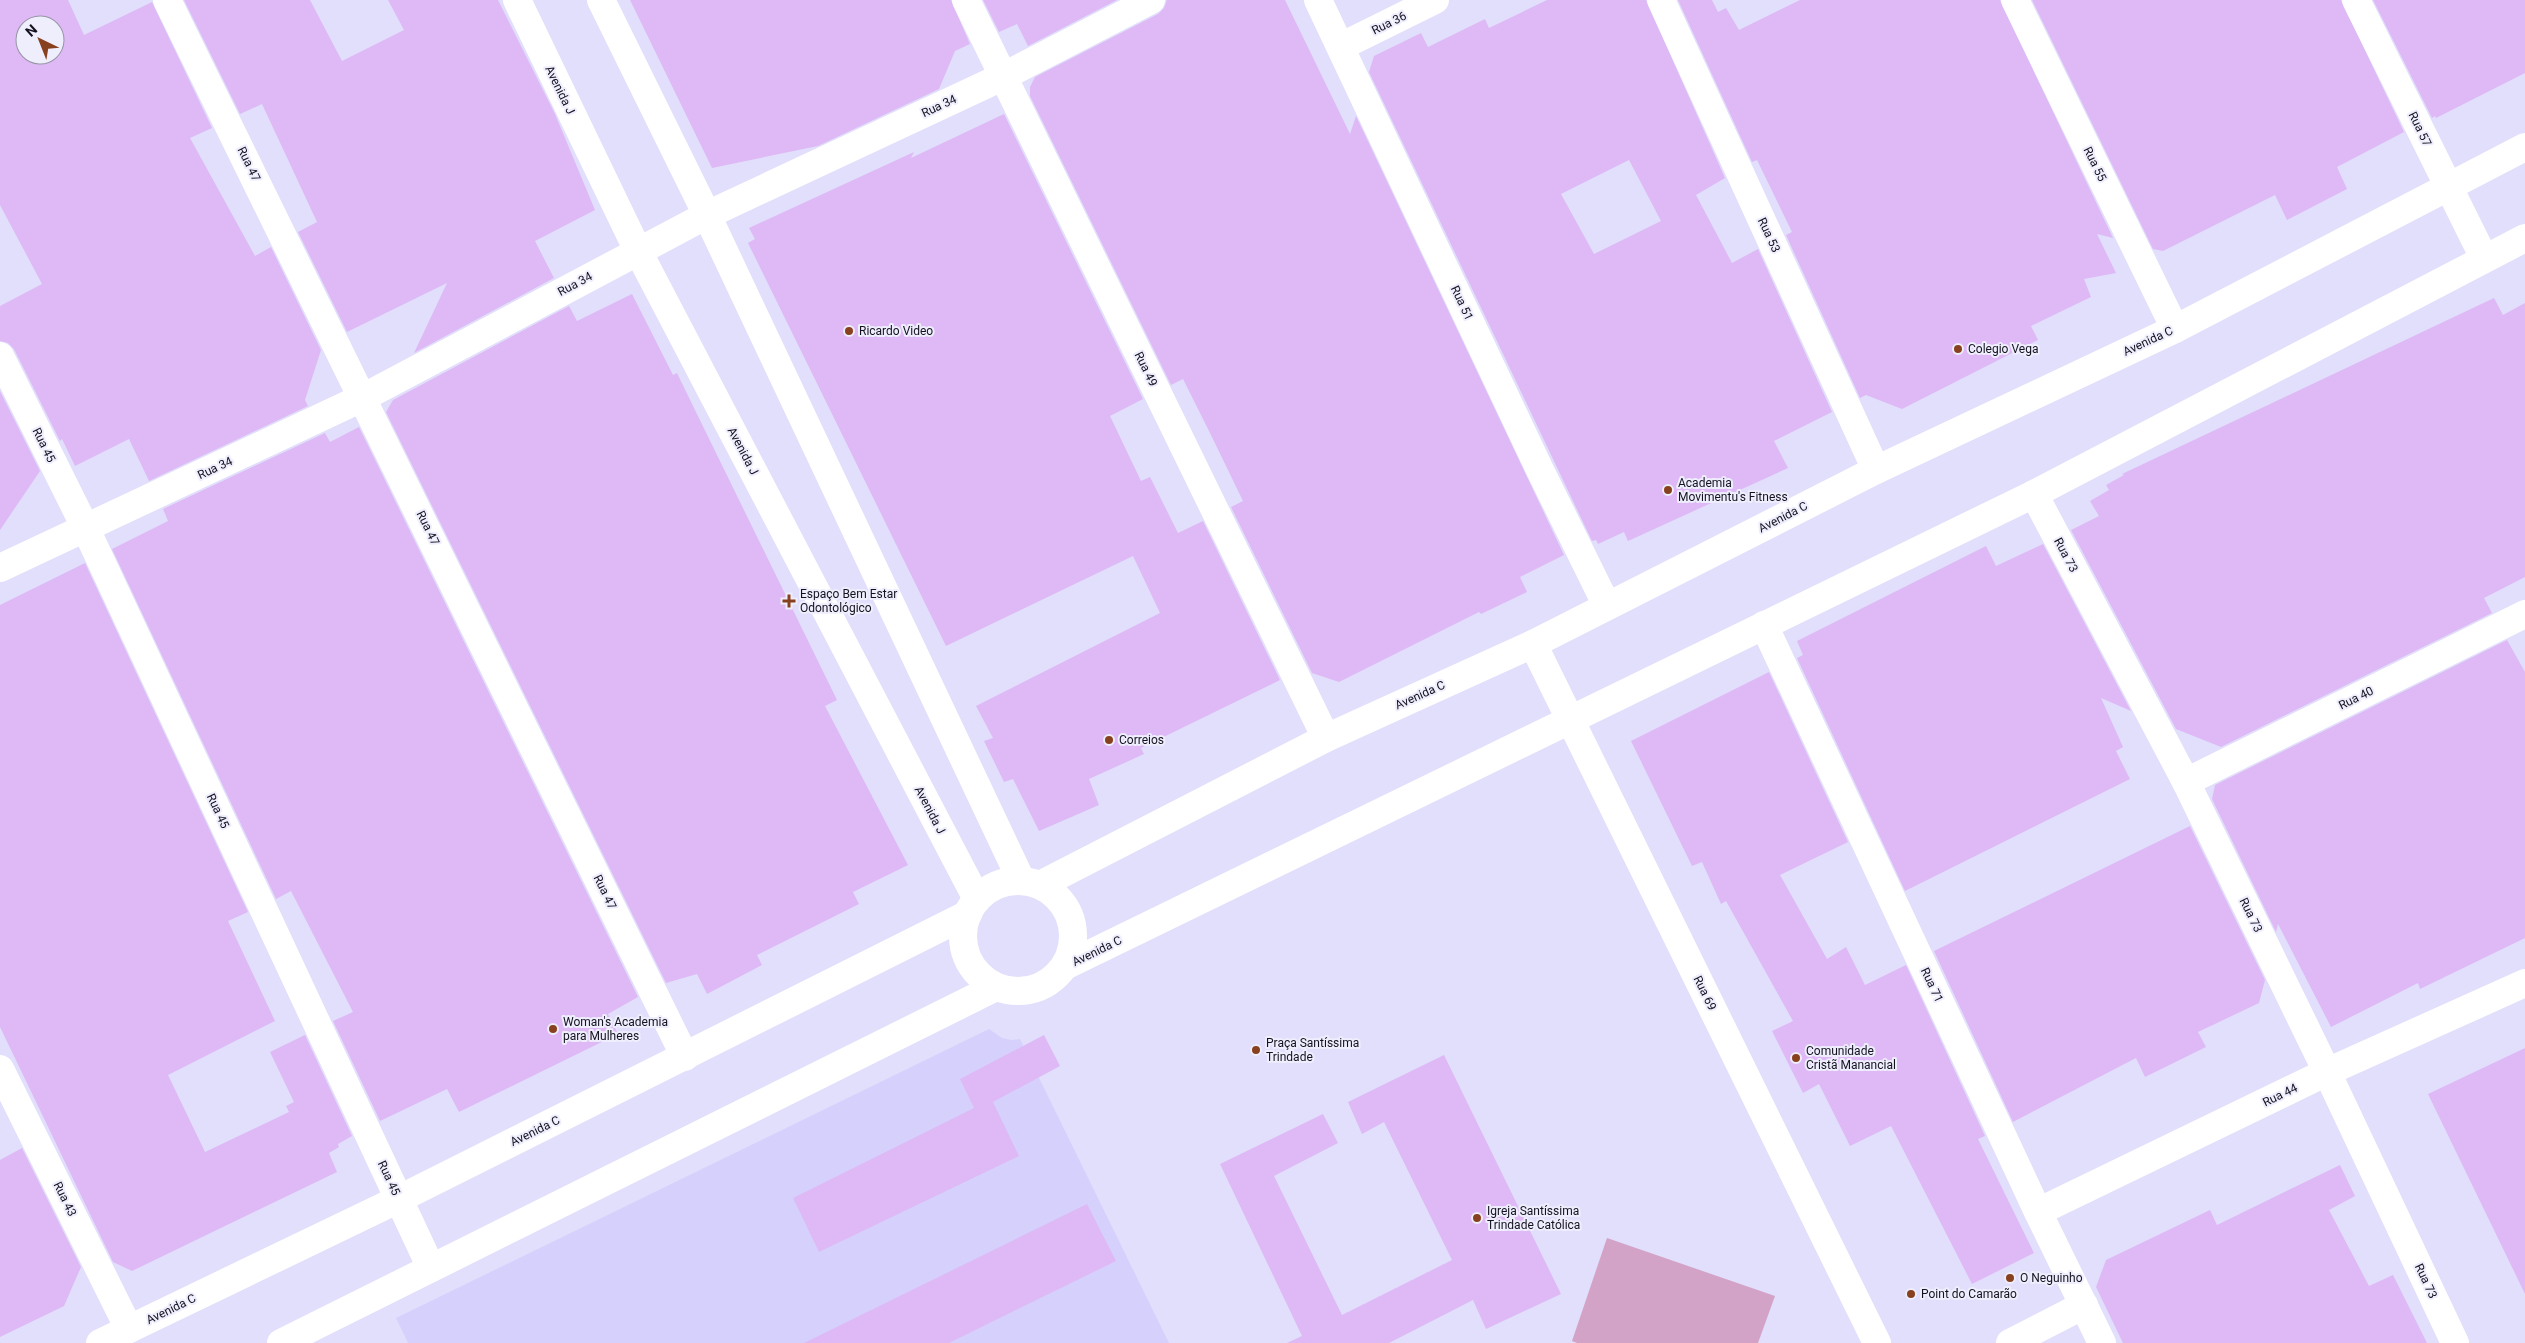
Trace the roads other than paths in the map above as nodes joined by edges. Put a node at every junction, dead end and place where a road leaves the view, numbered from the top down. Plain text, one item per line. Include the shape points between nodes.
1 (168, 0) edge
2 (517, 0) edge
3 (601, 0) edge
4 (966, 0) edge
5 (1151, 0) edge
6 (1318, 0) edge
7 (1435, 0) edge
8 (1661, 0) edge
9 (2015, 0) edge
10 (2356, 0) edge
11 (1342, 46) junction
12 (1002, 77) junction
13 (2525, 147) edge
14 (2448, 185) junction
15 (706, 215) junction
16 (2525, 238) edge
17 (638, 251) junction
18 (2484, 258) junction
19 (2175, 329) junction
20 (0, 356) edge
21 (364, 398) junction
22 (1876, 470) junction
23 (2034, 494) junction
24 (86, 529) junction
25 (0, 568) edge
26 (1607, 606) junction
27 (2525, 614) edge
28 (1764, 625) junction
29 (1533, 644) junction
30 (1571, 720) junction
31 (1326, 738) junction
32 (2186, 782) junction
33 (1031, 882) junction
34 (972, 906) junction
35 (1065, 966) junction
36 (2525, 983) edge
37 (996, 987) junction
38 (686, 1057) junction
39 (0, 1069) edge
40 (2328, 1072) junction
41 (399, 1199) junction
42 (2038, 1212) junction
43 (431, 1268) junction
44 (2084, 1305) junction
45 (129, 1329) junction
46 (100, 1343) edge
47 (282, 1343) edge
48 (1877, 1343) edge
49 (2010, 1343) edge
50 (2102, 1343) edge
51 (2455, 1343) edge

1 - 21 street, Rua 47
2 - 17 street, Avenida J
3 - 15 street
4 - 12 street, Rua 49
5 - 12 street, Rua 34
6 - 11 street, Rua 51
7 - 11 street, Rua 36
8 - 22 street, Rua 53
9 - 19 street, Rua 55
10 - 14 street, Rua 57
11 - 26 street, Rua 51
12 - 15 street, Rua 34
12 - 31 street, Rua 49
13 - 14 street, Avenida C
14 - 18 street, Rua 57
14 - 19 street, Avenida C
15 - 17 street, Rua 34
15 - 33 street
16 - 18 street, Avenida C
17 - 21 street, Rua 34
17 - 34 street, Avenida J
18 - 23 street, Avenida C
19 - 22 street, Avenida C
20 - 24 street, Rua 45
21 - 24 street, Rua 34
21 - 38 street, Rua 47
22 - 26 street, Avenida C
23 - 28 street, Avenida C
23 - 32 street, Rua 73
24 - 25 street, Rua 34
24 - 41 street, Rua 45
26 - 29 street, Avenida C
27 - 32 street, Rua 40
28 - 30 street, Avenida C
28 - 42 street, Rua 71
29 - 30 street, Rua 69
29 - 31 street, Avenida C
30 - 35 street, Avenida C
30 - 48 street, Rua 69
31 - 33 street, Avenida C
32 - 40 street, Rua 73
33 - 34 street via 1006,882 990,888
33 - 35 street via 1062,902 1070,917 1074,934
34 - 37 street via 964,923 963,943 968,961 980,976
34 - 38 street, Avenida C
35 - 37 street via 1051,980 1034,989 1014,992
36 - 40 street, Rua 44
37 - 43 street
38 - 41 street, Avenida C
39 - 45 street, Rua 43
40 - 42 street, Rua 44
40 - 51 street, Rua 73
41 - 43 street, Rua 45
41 - 45 street, Avenida C
42 - 44 street, Rua 71
43 - 47 street
44 - 49 street
44 - 50 street, Rua 71
45 - 46 street, Avenida C

